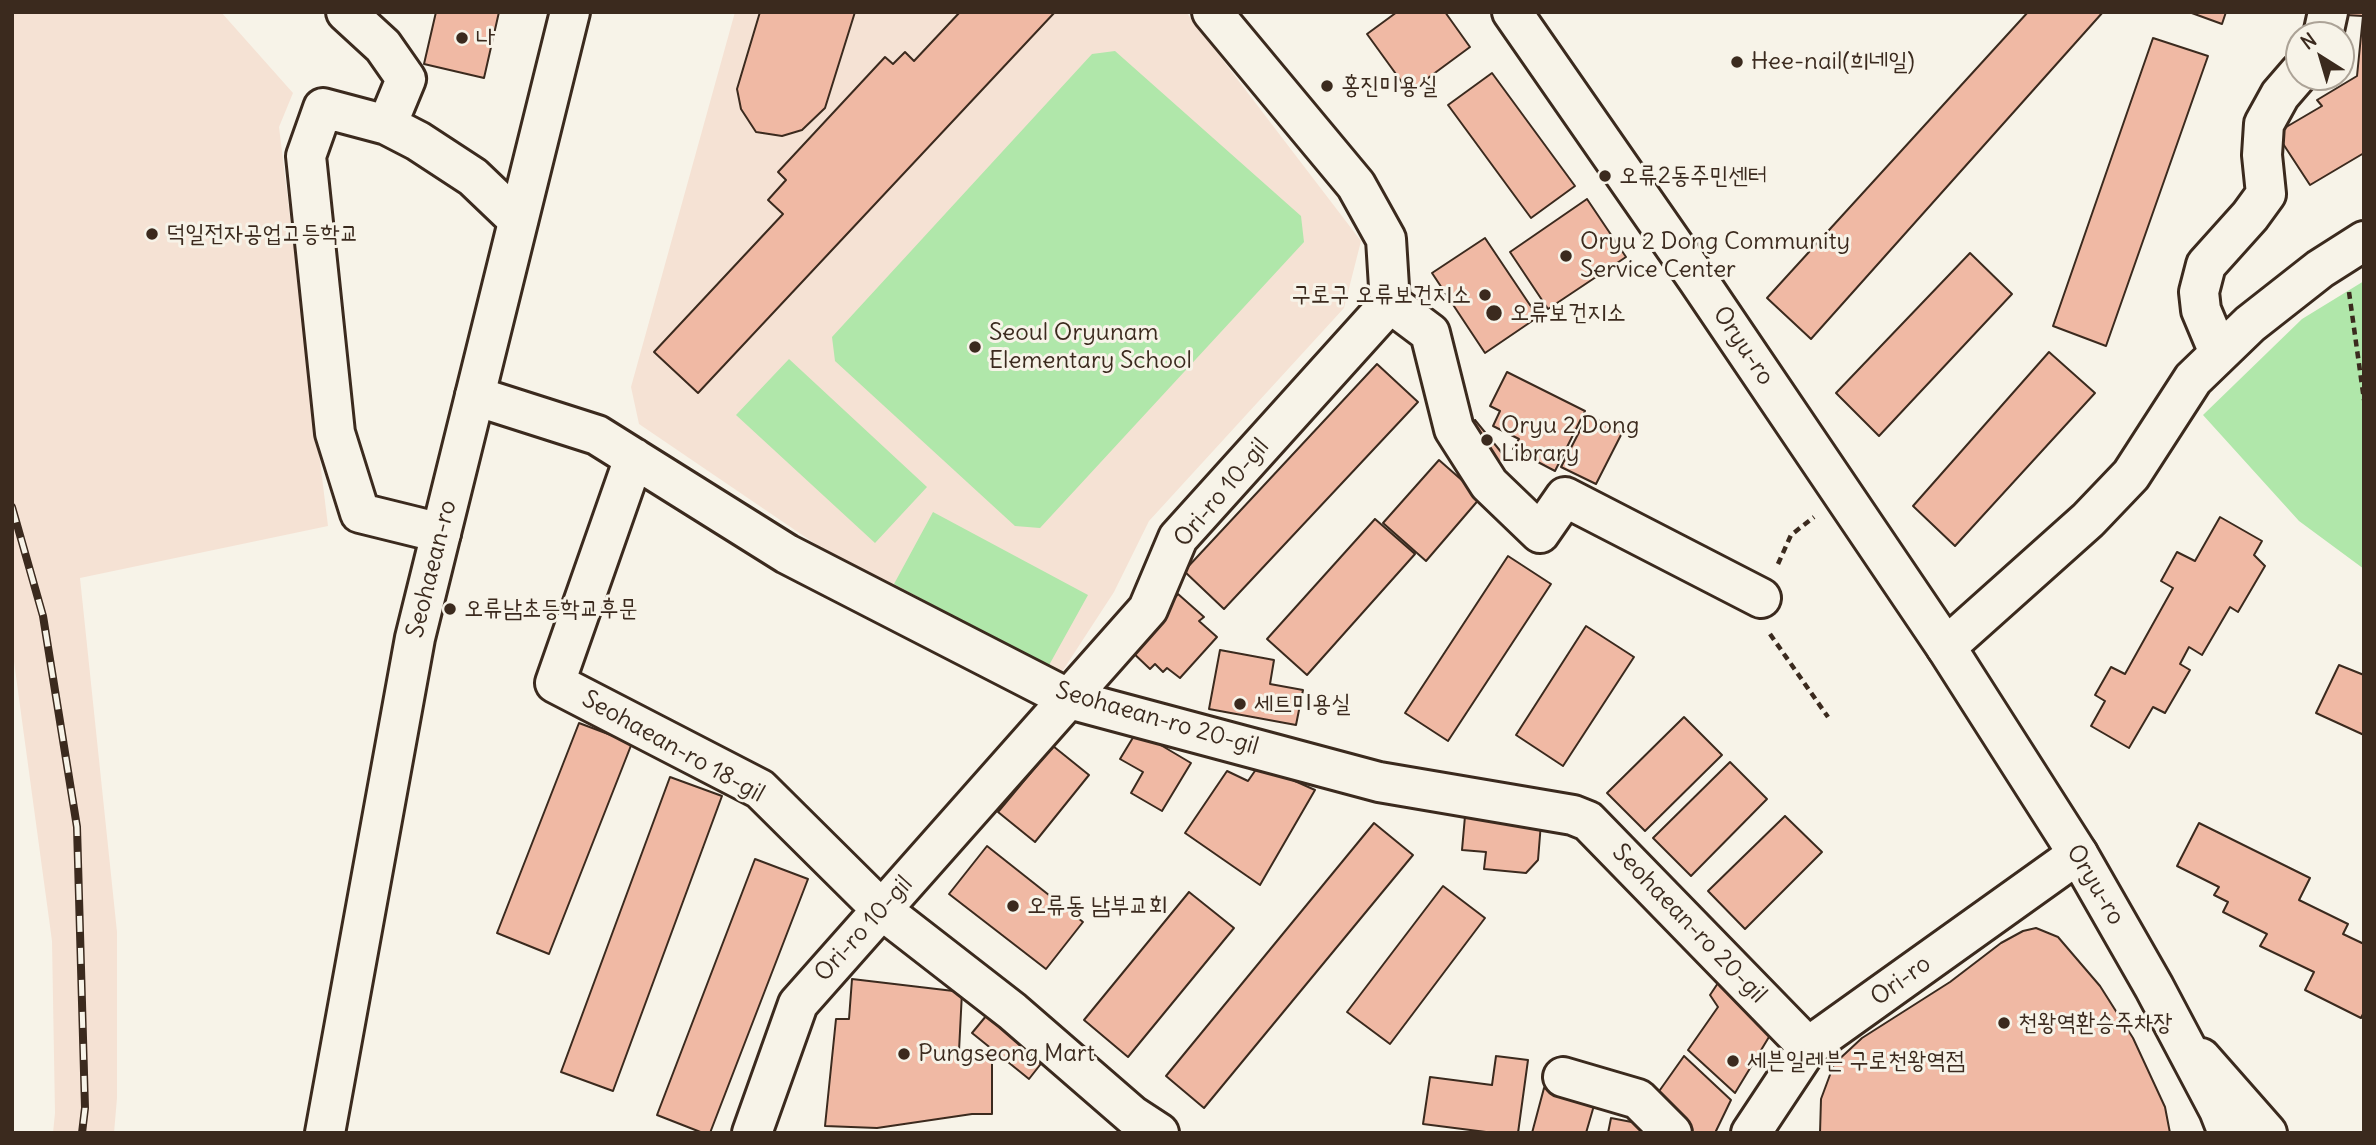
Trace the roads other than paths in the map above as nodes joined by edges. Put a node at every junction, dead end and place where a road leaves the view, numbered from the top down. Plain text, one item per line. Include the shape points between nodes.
1 (346, 12) edge
2 (570, 12) edge
3 (1212, 12) edge
4 (1512, 12) edge
5 (2285, 89) edge
6 (387, 125) junction
7 (518, 220) junction
8 (2354, 247) edge
9 (1390, 303) junction
10 (2219, 354) junction
11 (475, 396) junction
12 (634, 458) junction
13 (440, 533) junction
14 (1761, 598) road end
15 (1946, 647) junction
16 (1069, 699) junction
17 (2078, 855) junction
18 (882, 910) junction
19 (2177, 1030) junction
20 (1808, 1047) junction
21 (1563, 1077) dead end
22 (333, 1085) junction
23 (324, 1133) edge
24 (354, 1133) edge
25 (752, 1133) edge
26 (1159, 1133) edge
27 (1672, 1133) edge
28 (1751, 1133) edge
29 (2228, 1133) edge
30 (2267, 1133) edge

1 - 6 street via 383,46 405,79
2 - 7 street, Seohaean-ro
3 - 9 street via 1356,185 1386,239
4 - 15 street, Oryu-ro
5 - 10 street via 2264,124 2266,194 2206,265 2199,292
6 - 7 street via 472,177
6 - 13 street via 323,108 306,156 335,433 360,513
7 - 11 street, Seohaean-ro
8 - 10 street via 2249,324
9 - 14 street via 1430,333 1454,429 1489,484 1540,533 1565,497
9 - 16 street, Ori-ro 10-gil via 1178,538 1148,610
10 - 15 street via 2193,379 2132,475
11 - 12 street, Seohaean-ro 20-gil via 597,435
11 - 13 street, Seohaean-ro
12 - 16 street, Seohaean-ro 20-gil via 787,554
12 - 18 street, Seohaean-ro 18-gil via 555,683 760,789
13 - 22 street, Seohaean-ro via 415,639
15 - 17 street, Oryu-ro
16 - 18 street, Ori-ro 10-gil
16 - 20 street, Seohaean-ro 20-gil via 1379,782 1588,821
17 - 19 street, Oryu-ro
17 - 20 street, Ori-ro
18 - 25 street, Ori-ro 10-gil via 798,1004
18 - 26 street, Seohaean-ro 18-gil
19 - 29 street, Oryu-ro
19 - 30 street
20 - 28 street, Ori-ro
21 - 27 street via 1638,1099
22 - 23 street, Seohaean-ro
22 - 24 street

